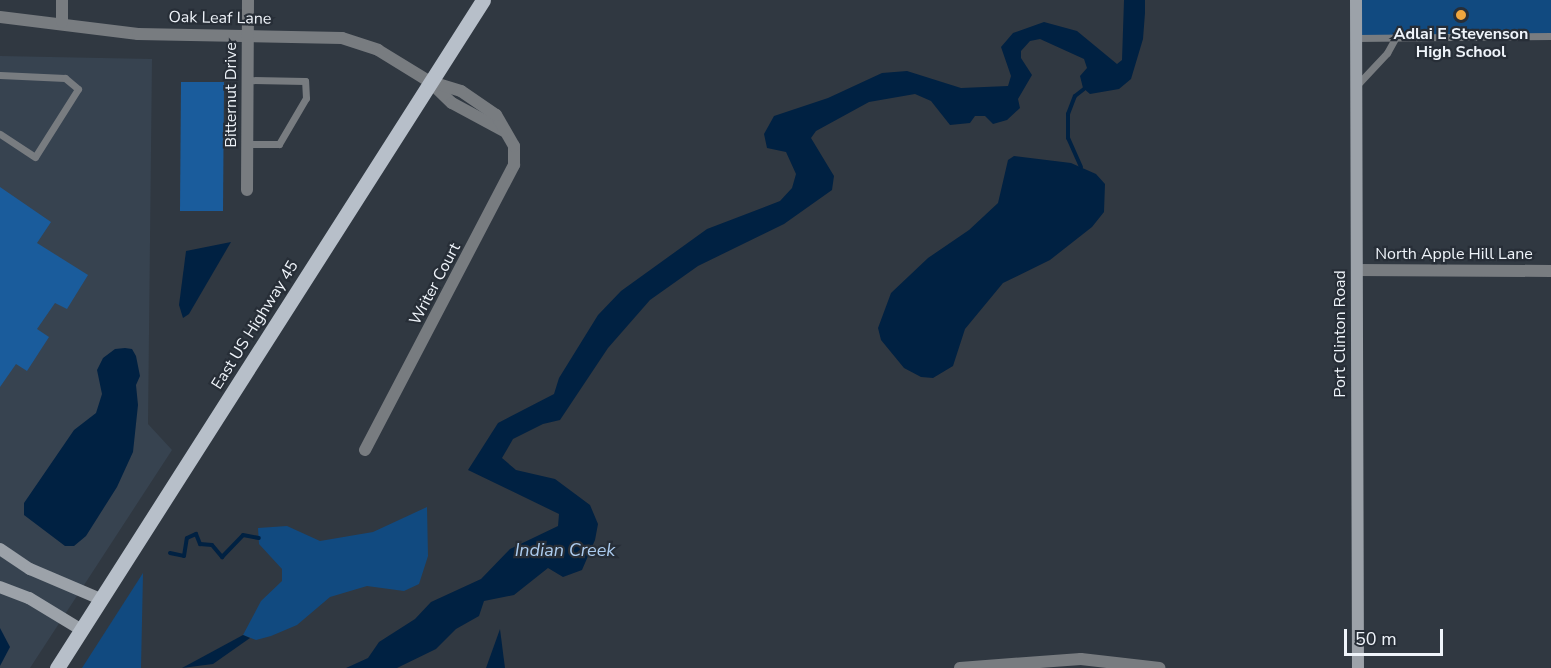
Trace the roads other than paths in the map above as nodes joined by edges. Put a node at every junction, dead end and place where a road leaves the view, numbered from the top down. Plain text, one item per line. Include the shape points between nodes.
1 (62, 0) edge
2 (248, 0) edge
3 (483, 0) edge
4 (1356, 0) edge
5 (0, 17) edge
6 (62, 22) junction
7 (248, 34) junction
8 (1551, 36) edge
9 (1356, 38) junction
10 (1396, 38) junction
11 (0, 75) edge
12 (248, 80) junction
13 (430, 82) junction
14 (1357, 85) junction
15 (0, 134) edge
16 (247, 144) junction
17 (247, 190) dead end
18 (1357, 270) junction
19 (1551, 271) edge
20 (365, 450) dead end
21 (0, 549) edge
22 (0, 587) edge
23 (99, 598) junction
24 (80, 629) junction
25 (1128, 666) edge
26 (57, 668) edge
27 (960, 668) edge
28 (1159, 668) edge
29 (1358, 668) edge

1 - 6 street
2 - 7 street, Bitternut Drive
3 - 13 main road, East US Highway 45
4 - 9 street, Port Clinton Road
5 - 6 street, Oak Leaf Lane
6 - 7 street, Oak Leaf Lane via 138,34
7 - 12 street, Bitternut Drive
7 - 13 street, Oak Leaf Lane via 342,38 378,50
8 - 10 lane
9 - 10 lane
9 - 14 street, Port Clinton Road
10 - 14 lane
11 - 15 lane via 65,78 78,90 35,157
12 - 16 street, Bitternut Drive
12 - 16 lane via 305,81 306,98 279,144
13 - 20 street, Writer Court via 452,103 504,131 514,147 514,165
13 - 23 main road, East US Highway 45
14 - 18 street, Port Clinton Road
16 - 17 street, Bitternut Drive
18 - 19 street, North Apple Hill Lane
18 - 29 street, Port Clinton Road
21 - 23 street via 30,569
22 - 24 street via 29,598
23 - 24 main road, East US Highway 45
24 - 26 main road, East US Highway 45
25 - 27 street via 1081,659
25 - 28 street

